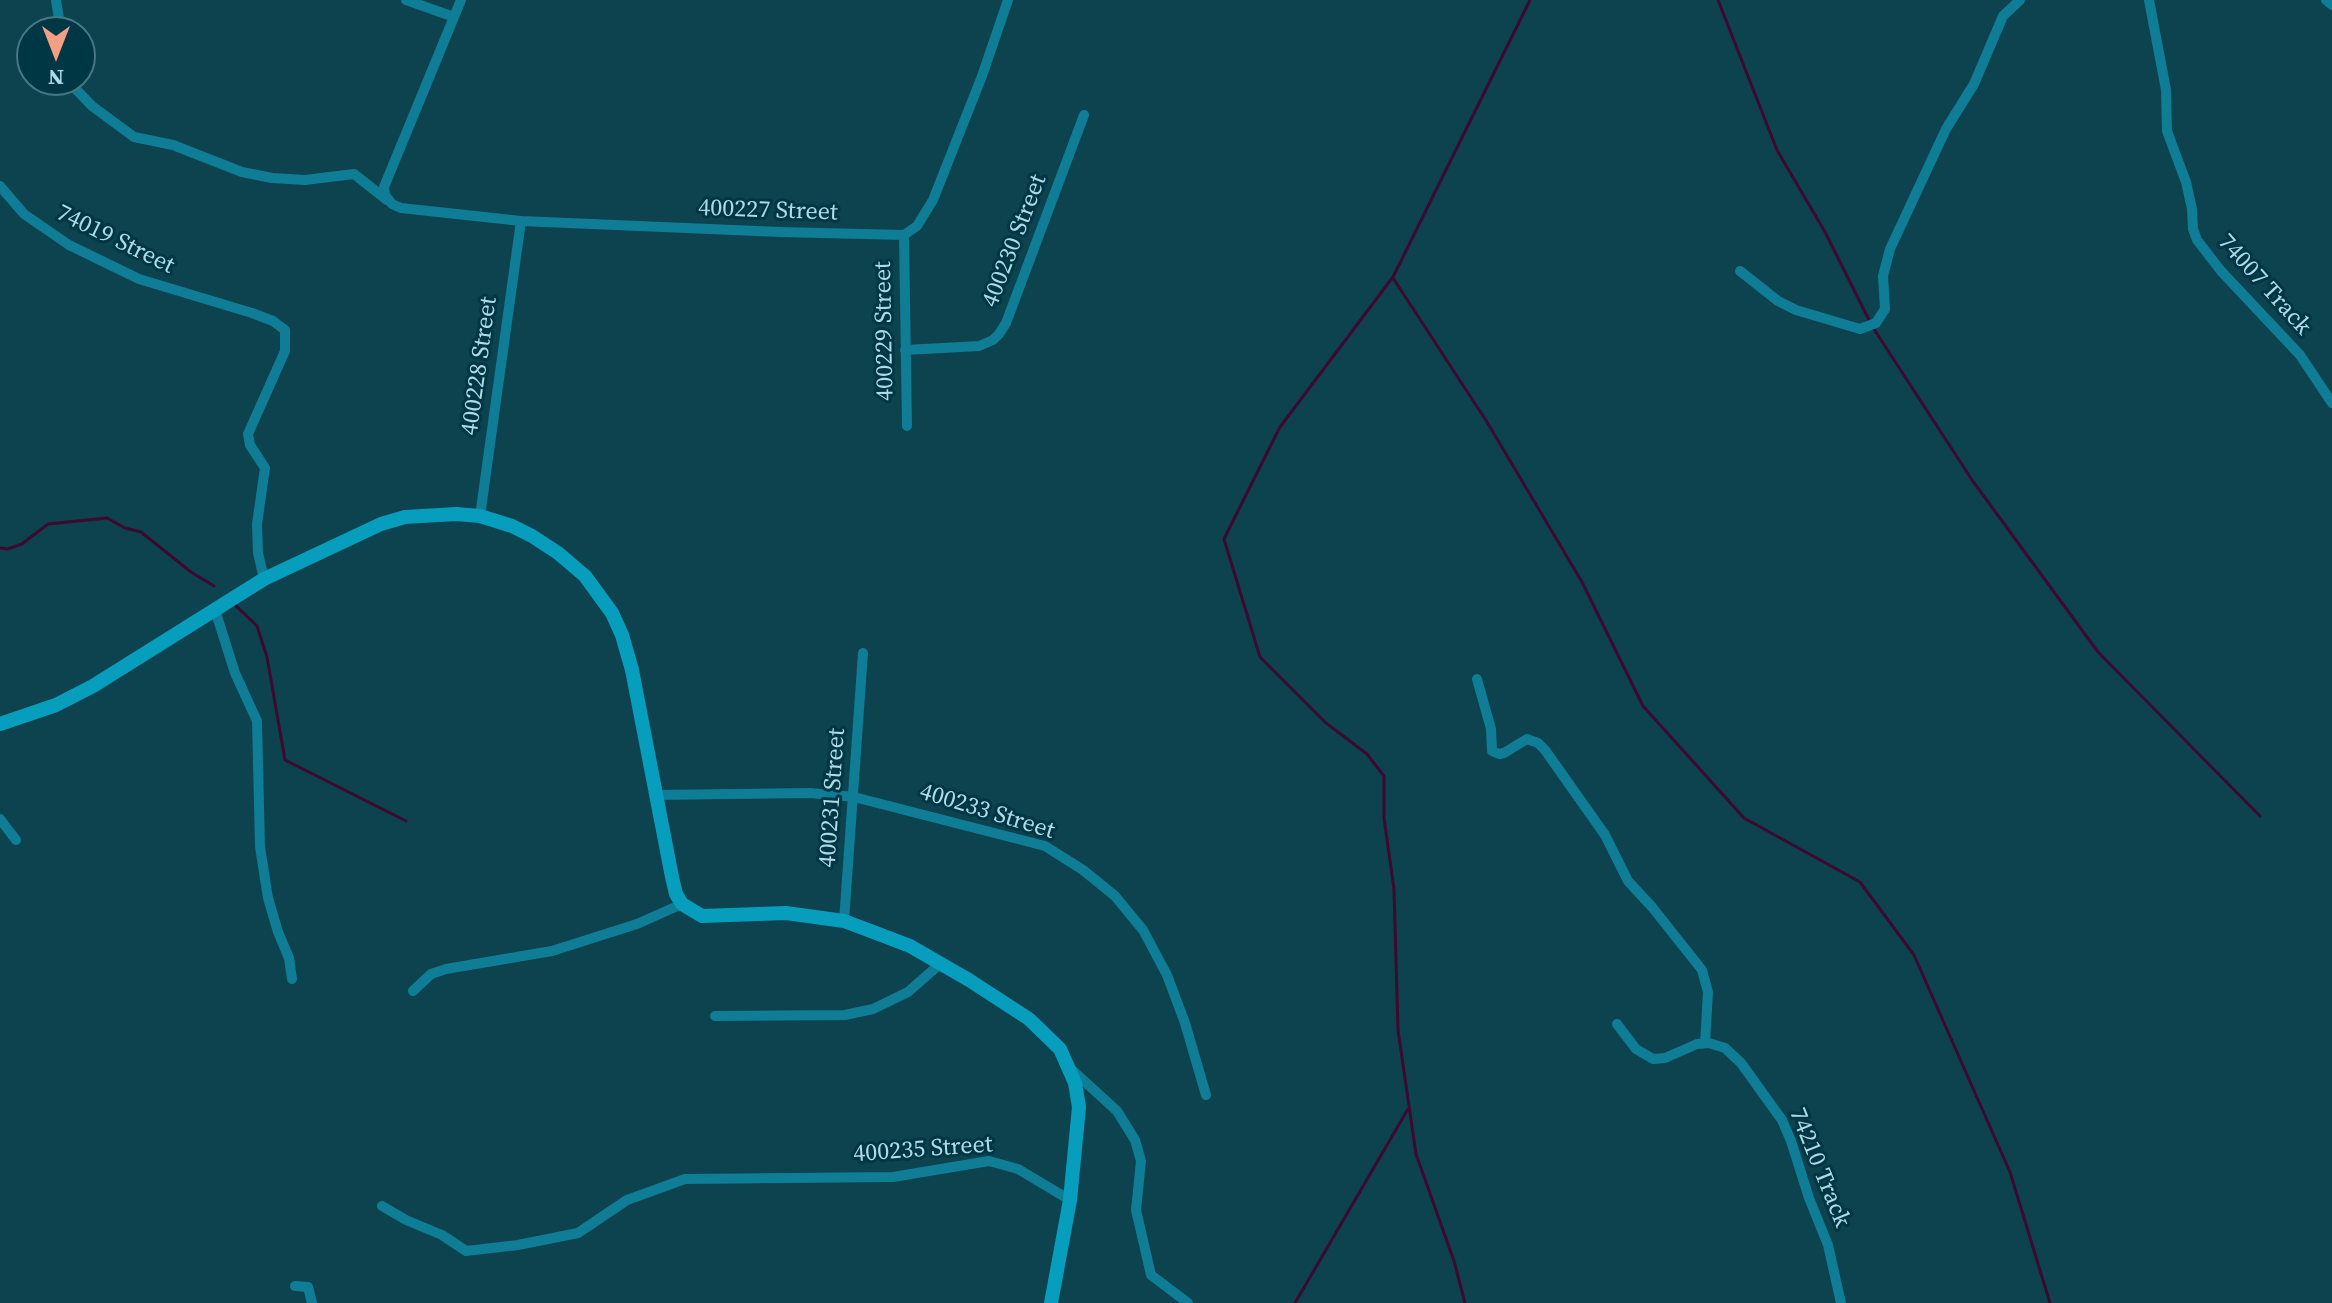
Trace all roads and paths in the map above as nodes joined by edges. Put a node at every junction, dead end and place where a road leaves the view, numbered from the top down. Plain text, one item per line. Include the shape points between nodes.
1 (406, 0) edge
2 (461, 0) edge
3 (1008, 0) edge
4 (2020, 0) edge
5 (2149, 0) edge
6 (2326, 0) edge
7 (2332, 5) edge
8 (454, 17) junction
9 (82, 96) edge
10 (1084, 115) dead end
11 (0, 186) edge
12 (388, 200) junction
13 (521, 221) junction
14 (904, 235) junction
15 (1740, 271) dead end
16 (905, 350) junction
17 (2332, 403) edge
18 (907, 426) dead end
19 (480, 516) junction
20 (264, 579) junction
21 (215, 610) junction
22 (863, 653) dead end
23 (1477, 679) dead end
24 (0, 724) edge
25 (656, 795) junction
26 (854, 797) junction
27 (0, 819) edge
28 (16, 840) dead end
29 (682, 904) junction
30 (844, 921) junction
31 (940, 964) junction
32 (292, 979) dead end
33 (413, 991) dead end
34 (715, 1016) dead end
35 (1617, 1024) dead end
36 (1705, 1043) junction
37 (1070, 1068) junction
38 (1206, 1095) dead end
39 (1070, 1200) junction
40 (382, 1206) dead end
41 (295, 1286) dead end
42 (312, 1303) edge
43 (1051, 1303) edge
44 (1188, 1303) edge
45 (1841, 1303) edge

1 - 8 street
2 - 8 street
3 - 14 street via 933,200 917,226
4 - 15 street via 2003,16 1890,249 1883,276 1885,309 1876,323 1860,329 1796,310
5 - 17 street, 74007 Track via 2166,90 2167,131 2186,182 2197,240 2300,355
6 - 7 street
8 - 12 street via 384,187
9 - 12 street via 134,137 272,178 354,174
10 - 16 street, 400230 Street via 999,334 979,346
11 - 20 street, 74019 Street via 24,214 69,245 162,288 273,321 285,330 285,351 248,434 265,468 257,524
12 - 13 street, 400227 Street via 401,208
13 - 14 street, 400227 Street
13 - 19 street, 400228 Street
14 - 16 street, 400229 Street
16 - 18 street, 400229 Street
19 - 20 street via 432,514 381,524
19 - 25 street via 512,526 558,553 585,576 612,613 632,670
20 - 21 street
21 - 24 street via 93,686
21 - 32 street via 257,721 260,847 268,898
22 - 26 street, 400231 Street via 867,678
23 - 36 street via 1492,751 1504,753 1527,739 1545,750 1605,835 1628,881 1702,970 1708,992
25 - 26 street, 400233 Street
25 - 29 street
26 - 30 street, 400231 Street
26 - 38 street, 400233 Street via 1045,846 1115,896 1143,930 1167,975
27 - 28 street
29 - 30 street via 702,916 786,913
29 - 33 street via 552,951 446,969 431,974
30 - 31 street via 910,946
31 - 34 street via 908,992 873,1009 845,1015
31 - 37 street via 1029,1019 1060,1049
35 - 36 street via 1636,1049 1653,1059
36 - 45 street, 74210 Track via 1731,1052 1782,1120 1828,1245
37 - 39 street via 1079,1107
37 - 44 street via 1117,1111 1135,1140 1141,1161 1136,1210 1151,1275
39 - 40 street, 400235 Street via 1018,1169 989,1161 893,1177 685,1179 627,1200 578,1233 473,1251
39 - 43 street
41 - 42 street via 308,1287

